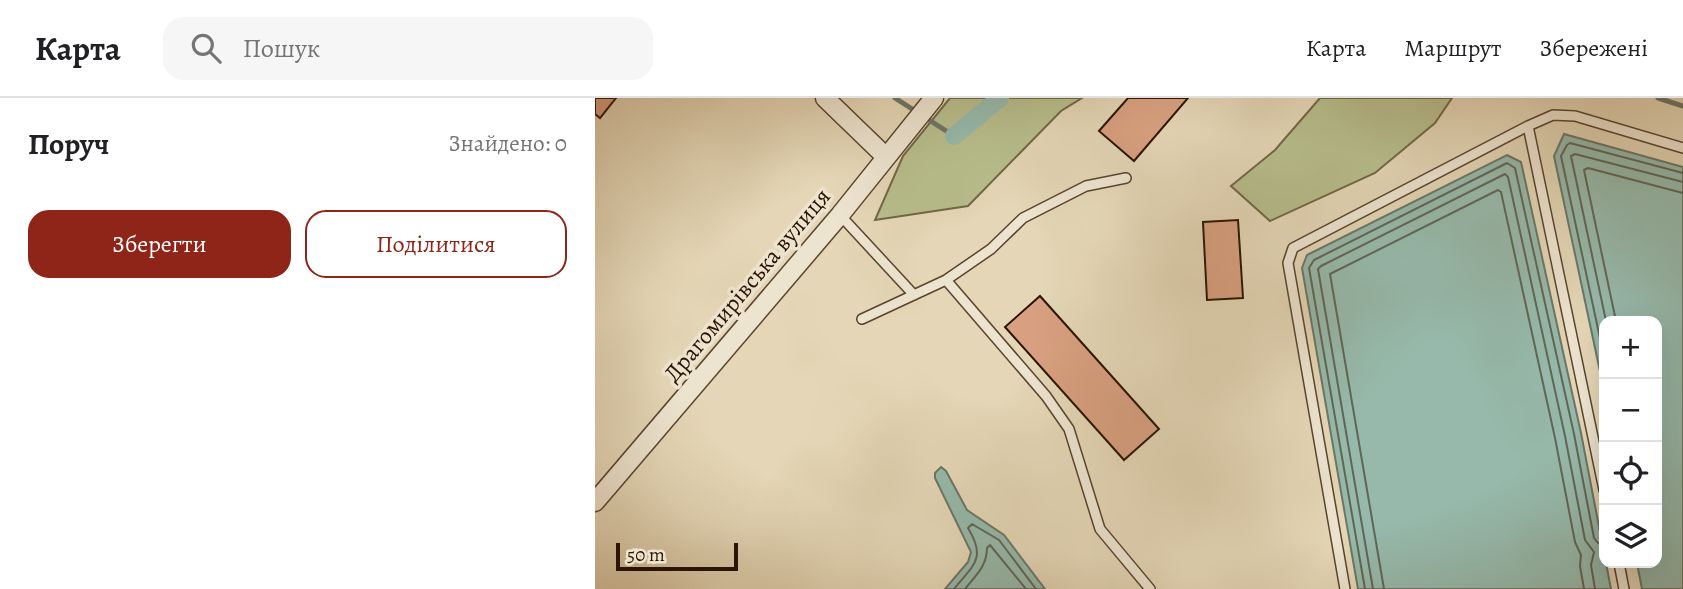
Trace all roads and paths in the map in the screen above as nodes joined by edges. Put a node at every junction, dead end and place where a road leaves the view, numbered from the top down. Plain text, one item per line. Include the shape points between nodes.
1 (825, 98) edge
2 (934, 98) edge
3 (1528, 126) junction
4 (1683, 148) edge
5 (886, 157) junction
6 (1126, 178) dead end
7 (840, 215) junction
8 (946, 280) junction
9 (914, 295) junction
10 (862, 319) dead end
11 (1599, 466) edge
12 (595, 502) edge
13 (1620, 568) edge
14 (1150, 589) edge
15 (1345, 589) edge
16 (1624, 589) edge

1 - 5 street
2 - 5 street, Драгомирівська вулиця
3 - 4 lane via 1553,115 1575,116
3 - 11 lane
3 - 15 lane via 1293,248 1289,263
5 - 7 street, Драгомирівська вулиця
6 - 8 lane via 1086,186 1023,218 991,249
7 - 9 lane
7 - 12 street, Драгомирівська вулиця
8 - 9 lane
8 - 14 lane via 1069,429 1100,528
9 - 10 lane
13 - 16 lane

